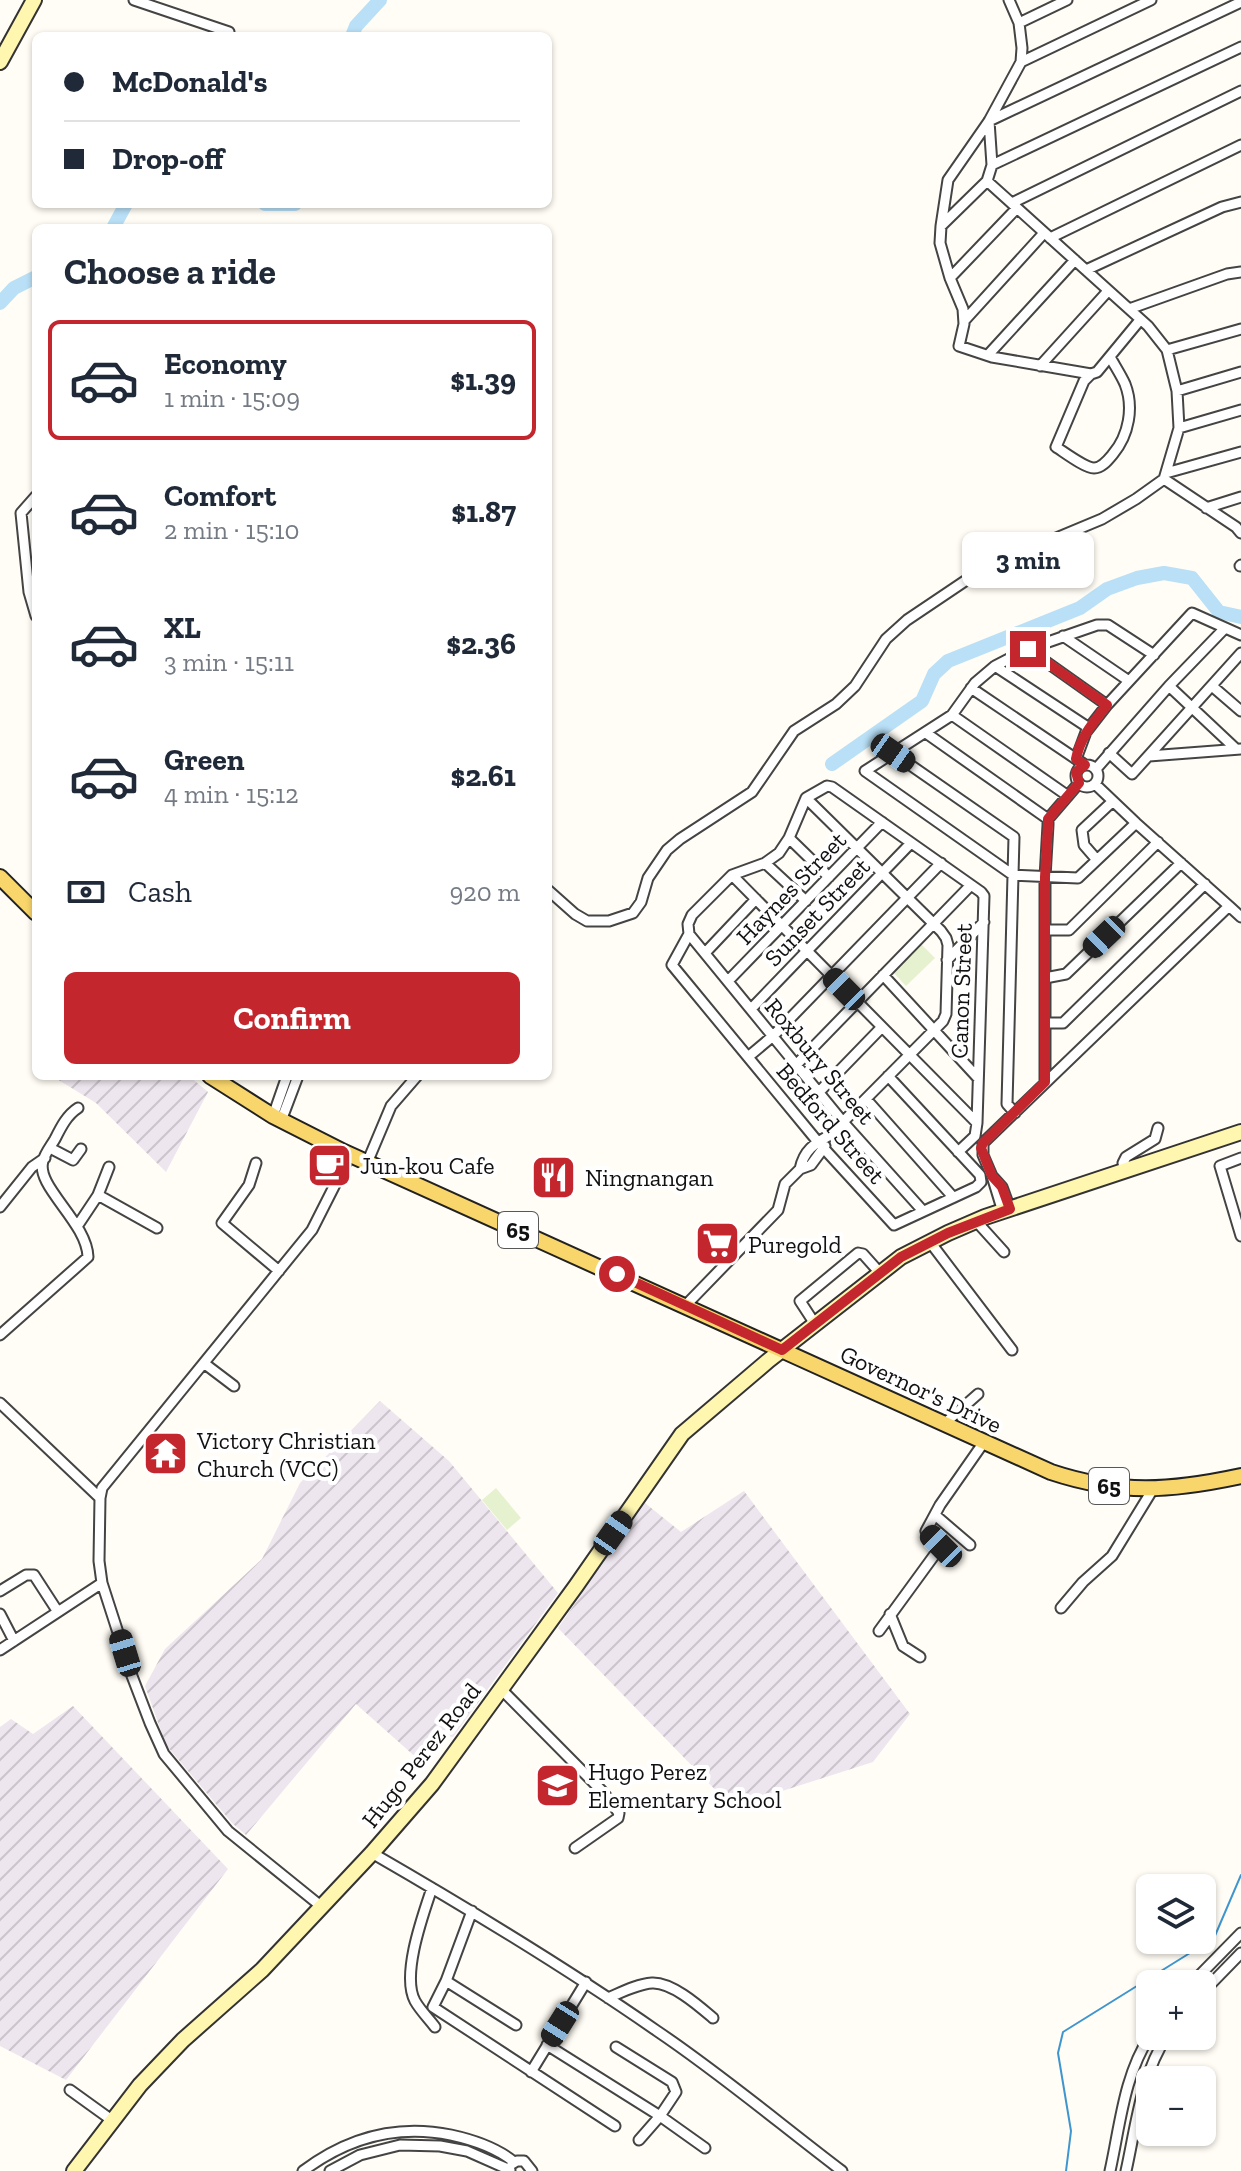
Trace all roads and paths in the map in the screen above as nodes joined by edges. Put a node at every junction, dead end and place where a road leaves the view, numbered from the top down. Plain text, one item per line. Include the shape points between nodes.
1 (34, 0) edge
2 (134, 0) edge
3 (1009, 0) edge
4 (1067, 0) edge
5 (1151, 0) edge
6 (1241, 2) edge
7 (1019, 23) junction
8 (229, 32) dead end
9 (1241, 47) edge
10 (0, 62) edge
11 (1021, 62) junction
12 (1241, 91) edge
13 (989, 121) junction
14 (1241, 145) edge
15 (992, 165) junction
16 (987, 181) junction
17 (1241, 202) edge
18 (1014, 205) junction
19 (941, 226) junction
20 (1047, 235) junction
21 (1075, 260) junction
22 (1086, 270) junction
23 (1241, 272) edge
24 (950, 278) junction
25 (1108, 291) junction
26 (1129, 309) junction
27 (1140, 320) junction
28 (964, 321) junction
29 (1241, 329) edge
30 (1167, 350) junction
31 (988, 355) junction
32 (1110, 357) junction
33 (1040, 366) junction
34 (1241, 372) edge
35 (1091, 374) junction
36 (1177, 391) junction
37 (1241, 410) edge
38 (1179, 428) junction
39 (1241, 452) edge
40 (1165, 476) junction
41 (1241, 497) edge
42 (32, 501) edge
43 (1206, 508) junction
44 (1241, 533) edge
45 (32, 559) edge
46 (27, 565) junction
47 (32, 607) edge
48 (1225, 628) junction
49 (1241, 635) edge
50 (1063, 636) junction
51 (1028, 649) junction
52 (1241, 653) edge
53 (1154, 655) junction
54 (1232, 663) junction
55 (995, 666) junction
56 (1241, 671) edge
57 (1129, 681) junction
58 (1169, 686) junction
59 (1212, 686) junction
60 (971, 688) junction
61 (1107, 705) junction
62 (1192, 708) junction
63 (1241, 711) edge
64 (952, 715) junction
65 (1089, 728) junction
66 (926, 733) junction
67 (1239, 749) edge
68 (893, 753) junction
69 (1109, 753) junction
70 (1149, 756) junction
71 (1080, 762) junction
72 (1096, 769) junction
73 (1079, 783) junction
74 (1095, 784) junction
75 (1068, 796) junction
76 (806, 798) junction
77 (1113, 801) junction
78 (1048, 819) junction
79 (882, 822) junction
80 (1136, 823) junction
81 (789, 838) junction
82 (1158, 842) junction
83 (911, 843) junction
84 (857, 848) junction
85 (1097, 860) junction
86 (765, 863) junction
87 (941, 863) junction
88 (1181, 863) junction
89 (882, 872) junction
90 (732, 875) junction
91 (1013, 875) junction
92 (0, 877) edge
93 (829, 877) junction
94 (1045, 877) junction
95 (1205, 884) junction
96 (971, 885) junction
97 (552, 894) edge
98 (908, 898) junction
99 (756, 899) junction
100 (806, 901) junction
101 (1229, 906) junction
102 (32, 909) edge
103 (1241, 917) edge
104 (984, 922) junction
105 (933, 923) junction
106 (782, 926) junction
107 (1045, 930) junction
108 (689, 934) junction
109 (807, 951) junction
110 (705, 953) junction
111 (947, 960) junction
112 (883, 975) junction
113 (831, 976) junction
114 (1045, 978) junction
115 (728, 981) junction
116 (857, 1002) junction
117 (751, 1009) junction
118 (1045, 1023) junction
119 (882, 1027) junction
120 (934, 1030) junction
121 (773, 1036) junction
122 (909, 1054) junction
123 (748, 1057) junction
124 (796, 1065) junction
125 (888, 1076) junction
126 (978, 1078) junction
127 (216, 1080) edge
128 (286, 1080) edge
129 (296, 1080) edge
130 (414, 1080) edge
131 (1045, 1082) junction
132 (819, 1092) junction
133 (866, 1099) junction
134 (78, 1108) dead end
135 (1015, 1113) junction
136 (277, 1119) junction
137 (843, 1122) junction
138 (977, 1123) junction
139 (1158, 1128) dead end
140 (1241, 1132) edge
141 (821, 1145) junction
142 (50, 1148) junction
143 (81, 1149) dead end
144 (958, 1152) junction
145 (350, 1155) junction
146 (45, 1158) junction
147 (1241, 1158) edge
148 (256, 1163) dead end
149 (373, 1165) junction
150 (109, 1167) dead end
151 (1126, 1170) junction
152 (98, 1195) junction
153 (953, 1197) junction
154 (0, 1207) edge
155 (1006, 1210) junction
156 (923, 1211) junction
157 (976, 1221) junction
158 (78, 1225) junction
159 (157, 1228) dead end
160 (1241, 1236) edge
161 (930, 1242) junction
162 (1004, 1252) dead end
163 (279, 1271) junction
164 (880, 1273) junction
165 (685, 1306) junction
166 (815, 1324) junction
167 (0, 1335) edge
168 (782, 1350) junction
169 (1012, 1350) dead end
170 (205, 1364) junction
171 (234, 1386) dead end
172 (978, 1394) dead end
173 (0, 1403) edge
174 (944, 1424) junction
175 (984, 1442) junction
176 (1241, 1476) edge
177 (1153, 1489) junction
178 (100, 1498) junction
179 (935, 1515) junction
180 (970, 1545) dead end
181 (102, 1583) junction
182 (0, 1591) edge
183 (1061, 1608) dead end
184 (58, 1612) junction
185 (0, 1614) edge
186 (890, 1614) junction
187 (879, 1631) dead end
188 (14, 1641) junction
189 (0, 1650) edge
190 (920, 1657) dead end
191 (501, 1689) junction
192 (575, 1848) dead end
193 (372, 1853) junction
194 (432, 1888) junction
195 (322, 1907) junction
196 (472, 1911) junction
197 (1241, 1933) edge
198 (1241, 1953) edge
199 (1205, 1970) edge
200 (1216, 1979) edge
201 (446, 1981) junction
202 (586, 1982) junction
203 (608, 1998) junction
204 (713, 2018) dead end
205 (516, 2025) dead end
206 (435, 2027) dead end
207 (547, 2045) junction
208 (616, 2047) dead end
209 (1141, 2050) edge
210 (1158, 2050) edge
211 (531, 2072) junction
212 (70, 2090) dead end
213 (660, 2116) junction
214 (113, 2121) junction
215 (615, 2126) dead end
216 (639, 2140) dead end
217 (705, 2148) dead end
218 (511, 2168) edge
219 (74, 2171) edge
220 (303, 2171) edge
221 (330, 2171) edge
222 (531, 2171) edge
223 (842, 2171) edge
224 (1110, 2171) edge
225 (1126, 2171) edge

1 - 10 street
2 - 8 street
3 - 7 street
4 - 7 street
5 - 11 street
6 - 13 street
7 - 11 street
9 - 15 street
11 - 13 street
12 - 18 street
13 - 15 street
13 - 19 street via 948,180
14 - 20 street
15 - 16 street
16 - 18 street
16 - 19 street
17 - 22 street
18 - 20 street
18 - 24 street
19 - 24 street
20 - 21 street
20 - 28 street
21 - 22 street
21 - 31 street
22 - 25 street
23 - 26 street
24 - 28 street
25 - 26 street
25 - 33 street
26 - 27 street
27 - 30 street
27 - 32 street
28 - 31 street via 959,346
29 - 30 street
30 - 36 street
31 - 33 street
32 - 35 street
32 - 35 street via 1125,384 1129,420 1120,445 1097,468 1056,447
33 - 35 street
34 - 36 street
36 - 38 street
37 - 38 street
38 - 40 street
39 - 40 street
40 - 43 street
40 - 97 street via 1102,519 1013,556 907,620 886,639 855,686 794,731 752,792 667,850 633,913 587,921
41 - 43 street
42 - 46 street via 21,513
43 - 44 street
45 - 46 street
46 - 47 street
48 - 49 street
48 - 53 street via 1192,613
48 - 58 street
50 - 51 street
50 - 53 street via 1108,625
50 - 57 street
51 - 55 street
51 - 61 street
52 - 54 street
53 - 57 street
54 - 56 street
54 - 59 street
55 - 60 street
55 - 65 street
57 - 61 street
58 - 62 street
58 - 69 street
59 - 62 street
59 - 63 street
60 - 64 street
60 - 71 street
61 - 65 street
62 - 67 street
62 - 70 street
64 - 66 street
64 - 75 street
65 - 71 street via 1078,751
66 - 68 street
66 - 78 street
67 - 70 street
68 - 91 street via 1014,837
68 - 91 street via 865,771
69 - 70 street via 1132,774
69 - 72 street
71 - 72 street
71 - 73 street
72 - 74 street
73 - 74 street
73 - 75 street
74 - 77 street
75 - 78 street
76 - 79 street via 829,785
76 - 81 street
76 - 84 street
77 - 80 street
77 - 85 street via 1082,830 1084,845
78 - 94 street
79 - 83 street
79 - 84 street, Haynes Street
80 - 82 street
80 - 85 street
81 - 86 street
81 - 93 street
82 - 88 street
82 - 107 street via 1069,930
83 - 87 street
83 - 89 street, Sunset Street
84 - 89 street
84 - 93 street, Haynes Street
85 - 94 street via 1078,878
86 - 90 street
86 - 100 street
87 - 96 street
87 - 98 street
88 - 95 street
88 - 114 street via 1066,974
89 - 98 street
89 - 109 street, Sunset Street
90 - 99 street
90 - 108 street via 692,915
91 - 94 street
91 - 135 street via 1007,1104
92 - 102 main road
93 - 100 street, Haynes Street
94 - 107 street
95 - 101 street
95 - 118 street via 1063,1023
96 - 104 street, Canon Street via 984,896
96 - 105 street
98 - 105 street
98 - 113 street
99 - 106 street
99 - 110 street
100 - 106 street, Haynes Street
101 - 103 street
101 - 131 street
104 - 111 street
104 - 126 street, Canon Street
105 - 111 street via 946,938
105 - 112 street
106 - 109 street
106 - 115 street, Haynes Street
107 - 114 street
108 - 110 street, Roxbury Street
108 - 123 street, Bedford Street via 672,965
109 - 113 street
109 - 117 street, Sunset Street
110 - 115 street, Roxbury Street
111 - 120 street via 946,1014
112 - 116 street
112 - 120 street
113 - 116 street
113 - 121 street
114 - 118 street
115 - 117 street, Roxbury Street
116 - 119 street
116 - 124 street
117 - 121 street, Roxbury Street
118 - 131 street
119 - 122 street
119 - 132 street
120 - 122 street
120 - 126 street
121 - 123 street
121 - 124 street, Roxbury Street
122 - 125 street
122 - 138 street
123 - 141 street, Bedford Street
124 - 132 street, Roxbury Street
125 - 133 street
125 - 144 street
126 - 138 street, Canon Street
127 - 136 main road, Governor's Drive / 65
128 - 136 street
129 - 136 street
130 - 149 street via 391,1106
131 - 135 street
132 - 137 street, Roxbury Street
133 - 137 street
133 - 153 street
134 - 142 street
135 - 155 street via 981,1148
136 - 145 main road, Governor's Drive / 65
137 - 141 street
137 - 156 street, Roxbury Street
138 - 144 street via 975,1136
139 - 151 street via 1155,1139 1126,1157
140 - 151 street, Hugo Perez Road
141 - 156 street, Bedford Street via 894,1225
141 - 165 street via 811,1165 785,1184 778,1210
142 - 143 street via 72,1160
142 - 146 street
144 - 153 street, Bedford Street via 981,1182
145 - 149 main road, Governor's Drive / 65
145 - 163 street via 312,1230
146 - 154 street
146 - 158 street via 47,1185
147 - 160 street via 1220,1166
148 - 163 street via 249,1185 222,1223
149 - 165 main road, Governor's Drive / 65
150 - 152 street
151 - 155 street, Hugo Perez Road
152 - 158 street
152 - 159 street
153 - 156 street, Bedford Street
155 - 157 street, Hugo Perez Road
157 - 161 street, Hugo Perez Road
157 - 162 street
158 - 167 street via 86,1261
161 - 164 street, Hugo Perez Road
161 - 169 street
163 - 170 street
164 - 166 street, Hugo Perez Road
164 - 166 street via 858,1253 800,1301
165 - 168 main road, Governor's Drive / 65
166 - 168 street, Hugo Perez Road
168 - 174 main road, Governor's Drive / 65
168 - 191 street, Hugo Perez Road via 682,1434
170 - 171 street
170 - 178 street via 102,1488
172 - 174 street
173 - 178 street
174 - 175 main road, Governor's Drive / 65
175 - 177 main road, Governor's Drive / 65 via 1070,1479
175 - 179 street
176 - 177 main road, Governor's Drive / 65
177 - 183 street via 1112,1556
178 - 181 street
179 - 180 street
179 - 186 street via 926,1531 941,1546
181 - 184 street
181 - 195 street via 164,1754 228,1831
182 - 184 street via 34,1575
184 - 188 street
185 - 188 street
186 - 187 street
186 - 190 street via 903,1646
188 - 189 street
191 - 192 street via 619,1813
191 - 193 street, Hugo Perez Road via 432,1784
193 - 194 street
193 - 195 street, Hugo Perez Road
194 - 196 street
194 - 206 street via 411,1967 413,1999
195 - 214 street, Hugo Perez Road via 262,1970 183,2040
196 - 201 street
196 - 202 street
197 - 199 street
198 - 200 street
201 - 205 street
201 - 211 street via 433,2007
202 - 203 street
202 - 207 street
203 - 204 street via 653,1983 668,1987
203 - 223 street
207 - 211 street
207 - 213 street
208 - 213 street via 672,2082 676,2092
209 - 224 street
210 - 225 street
211 - 215 street
212 - 214 street
213 - 216 street
213 - 217 street
214 - 219 street, Hugo Perez Road
218 - 220 street via 494,2149 471,2140 399,2131 357,2140
218 - 221 street via 467,2151 400,2145 360,2155
218 - 222 street via 524,2161

